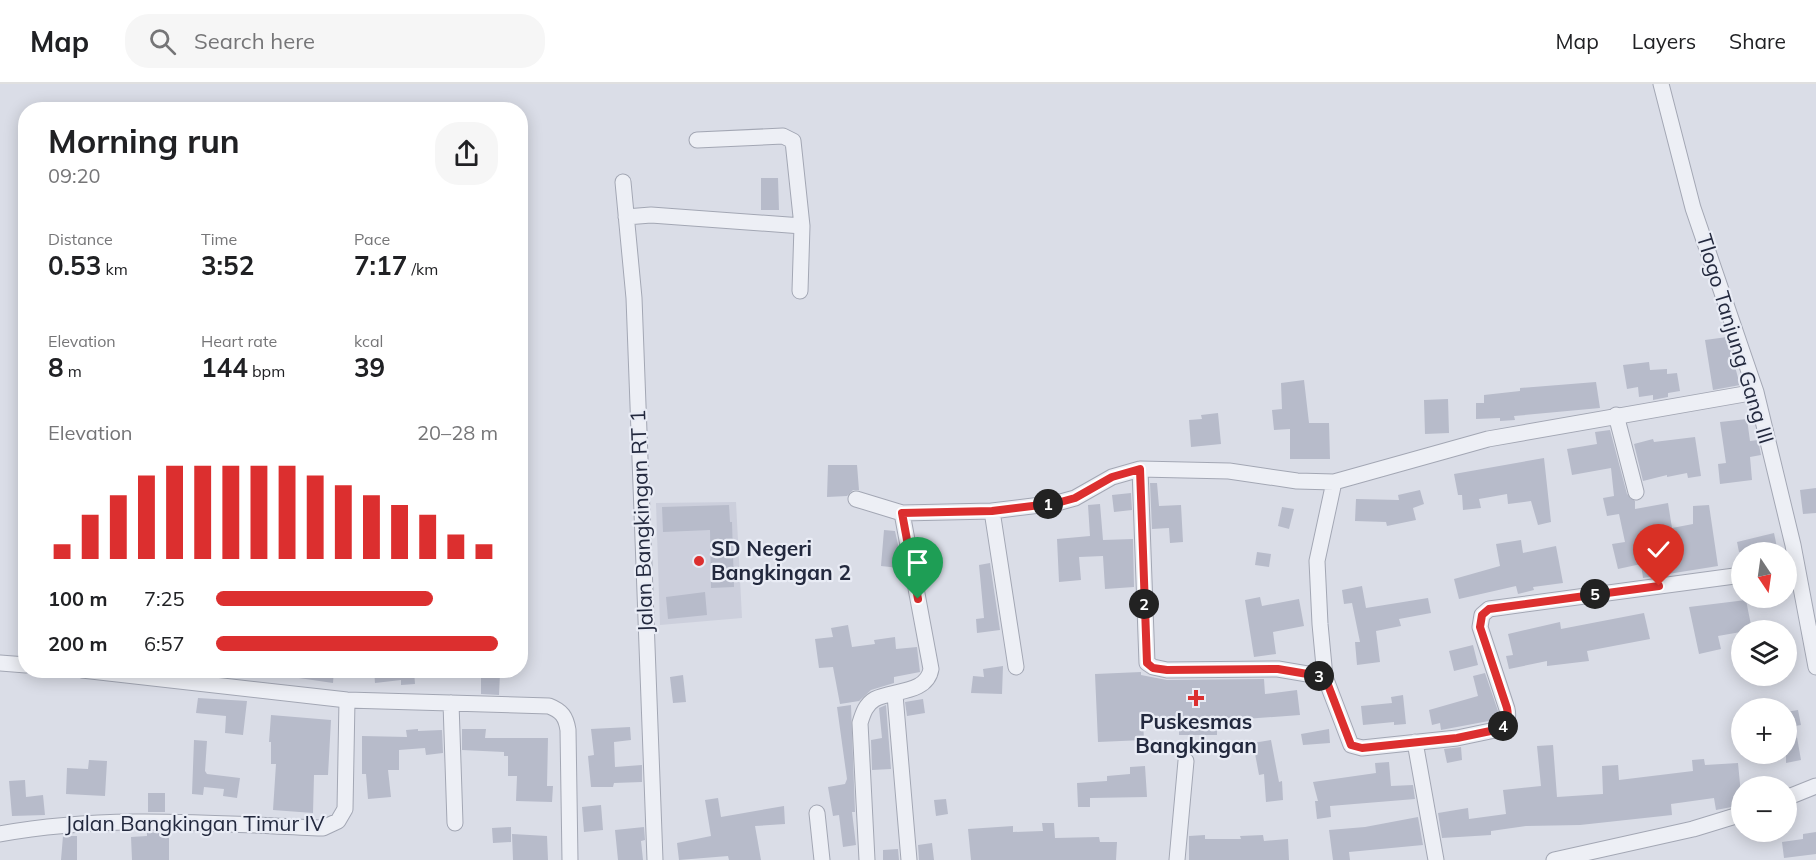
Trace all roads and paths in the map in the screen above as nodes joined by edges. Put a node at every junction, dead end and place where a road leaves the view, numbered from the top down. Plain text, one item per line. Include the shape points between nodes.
1 (1661, 84) edge
2 (697, 140) dead end
3 (623, 182) dead end
4 (626, 217) junction
5 (802, 226) junction
6 (800, 291) dead end
7 (1756, 392) junction
8 (1616, 416) junction
9 (1140, 469) junction
10 (1334, 482) junction
11 (1636, 492) dead end
12 (856, 499) dead end
13 (992, 511) junction
14 (902, 513) junction
15 (1786, 542) edge
16 (1731, 576) edge
17 (1797, 590) edge
18 (0, 663) edge
19 (18, 664) edge
20 (1016, 667) dead end
21 (1816, 667) edge
22 (1325, 677) junction
23 (153, 678) edge
24 (896, 695) junction
25 (347, 700) junction
26 (451, 702) junction
27 (1414, 742) junction
28 (1186, 760) dead end
29 (1816, 786) edge
30 (1797, 794) edge
31 (817, 813) dead end
32 (1731, 817) edge
33 (455, 823) dead end
34 (0, 834) edge
35 (1591, 856) edge
36 (570, 860) edge
37 (655, 860) edge
38 (822, 860) edge
39 (867, 860) edge
40 (909, 860) edge
41 (1178, 860) edge
42 (1436, 860) edge
43 (1554, 860) edge

1 - 7 street, Tlogo Tanjung Gang III via 1693,208
2 - 5 street via 783,136 793,141
3 - 4 street, Jalan Bangkingan RT 1
4 - 5 street via 651,214
4 - 37 street, Jalan Bangkingan RT 1 via 634,298
5 - 6 street
7 - 8 street
7 - 15 street, Tlogo Tanjung Gang III
8 - 10 street via 1488,439
8 - 11 street
9 - 10 street via 1229,471
9 - 13 street via 1112,477 1075,498
9 - 22 street via 1147,663 1167,670 1278,669
10 - 22 street via 1317,561
12 - 14 street
13 - 14 street
13 - 20 street
14 - 24 street via 931,669 924,683
16 - 27 street via 1489,609 1482,615 1480,627 1507,708 1507,720 1500,729
17 - 21 street, Tlogo Tanjung Gang III
18 - 19 street
22 - 27 street via 1351,745 1362,748
23 - 25 street
24 - 39 street via 874,700 865,708 860,723
24 - 40 street
25 - 26 street
25 - 34 street, Jalan Bangkingan Timur IV via 345,808 338,821 323,828 151,821 72,823
26 - 33 street
26 - 36 street via 549,706 566,718
27 - 42 street
28 - 41 street
29 - 30 street
31 - 38 street
32 - 35 street
35 - 43 street

